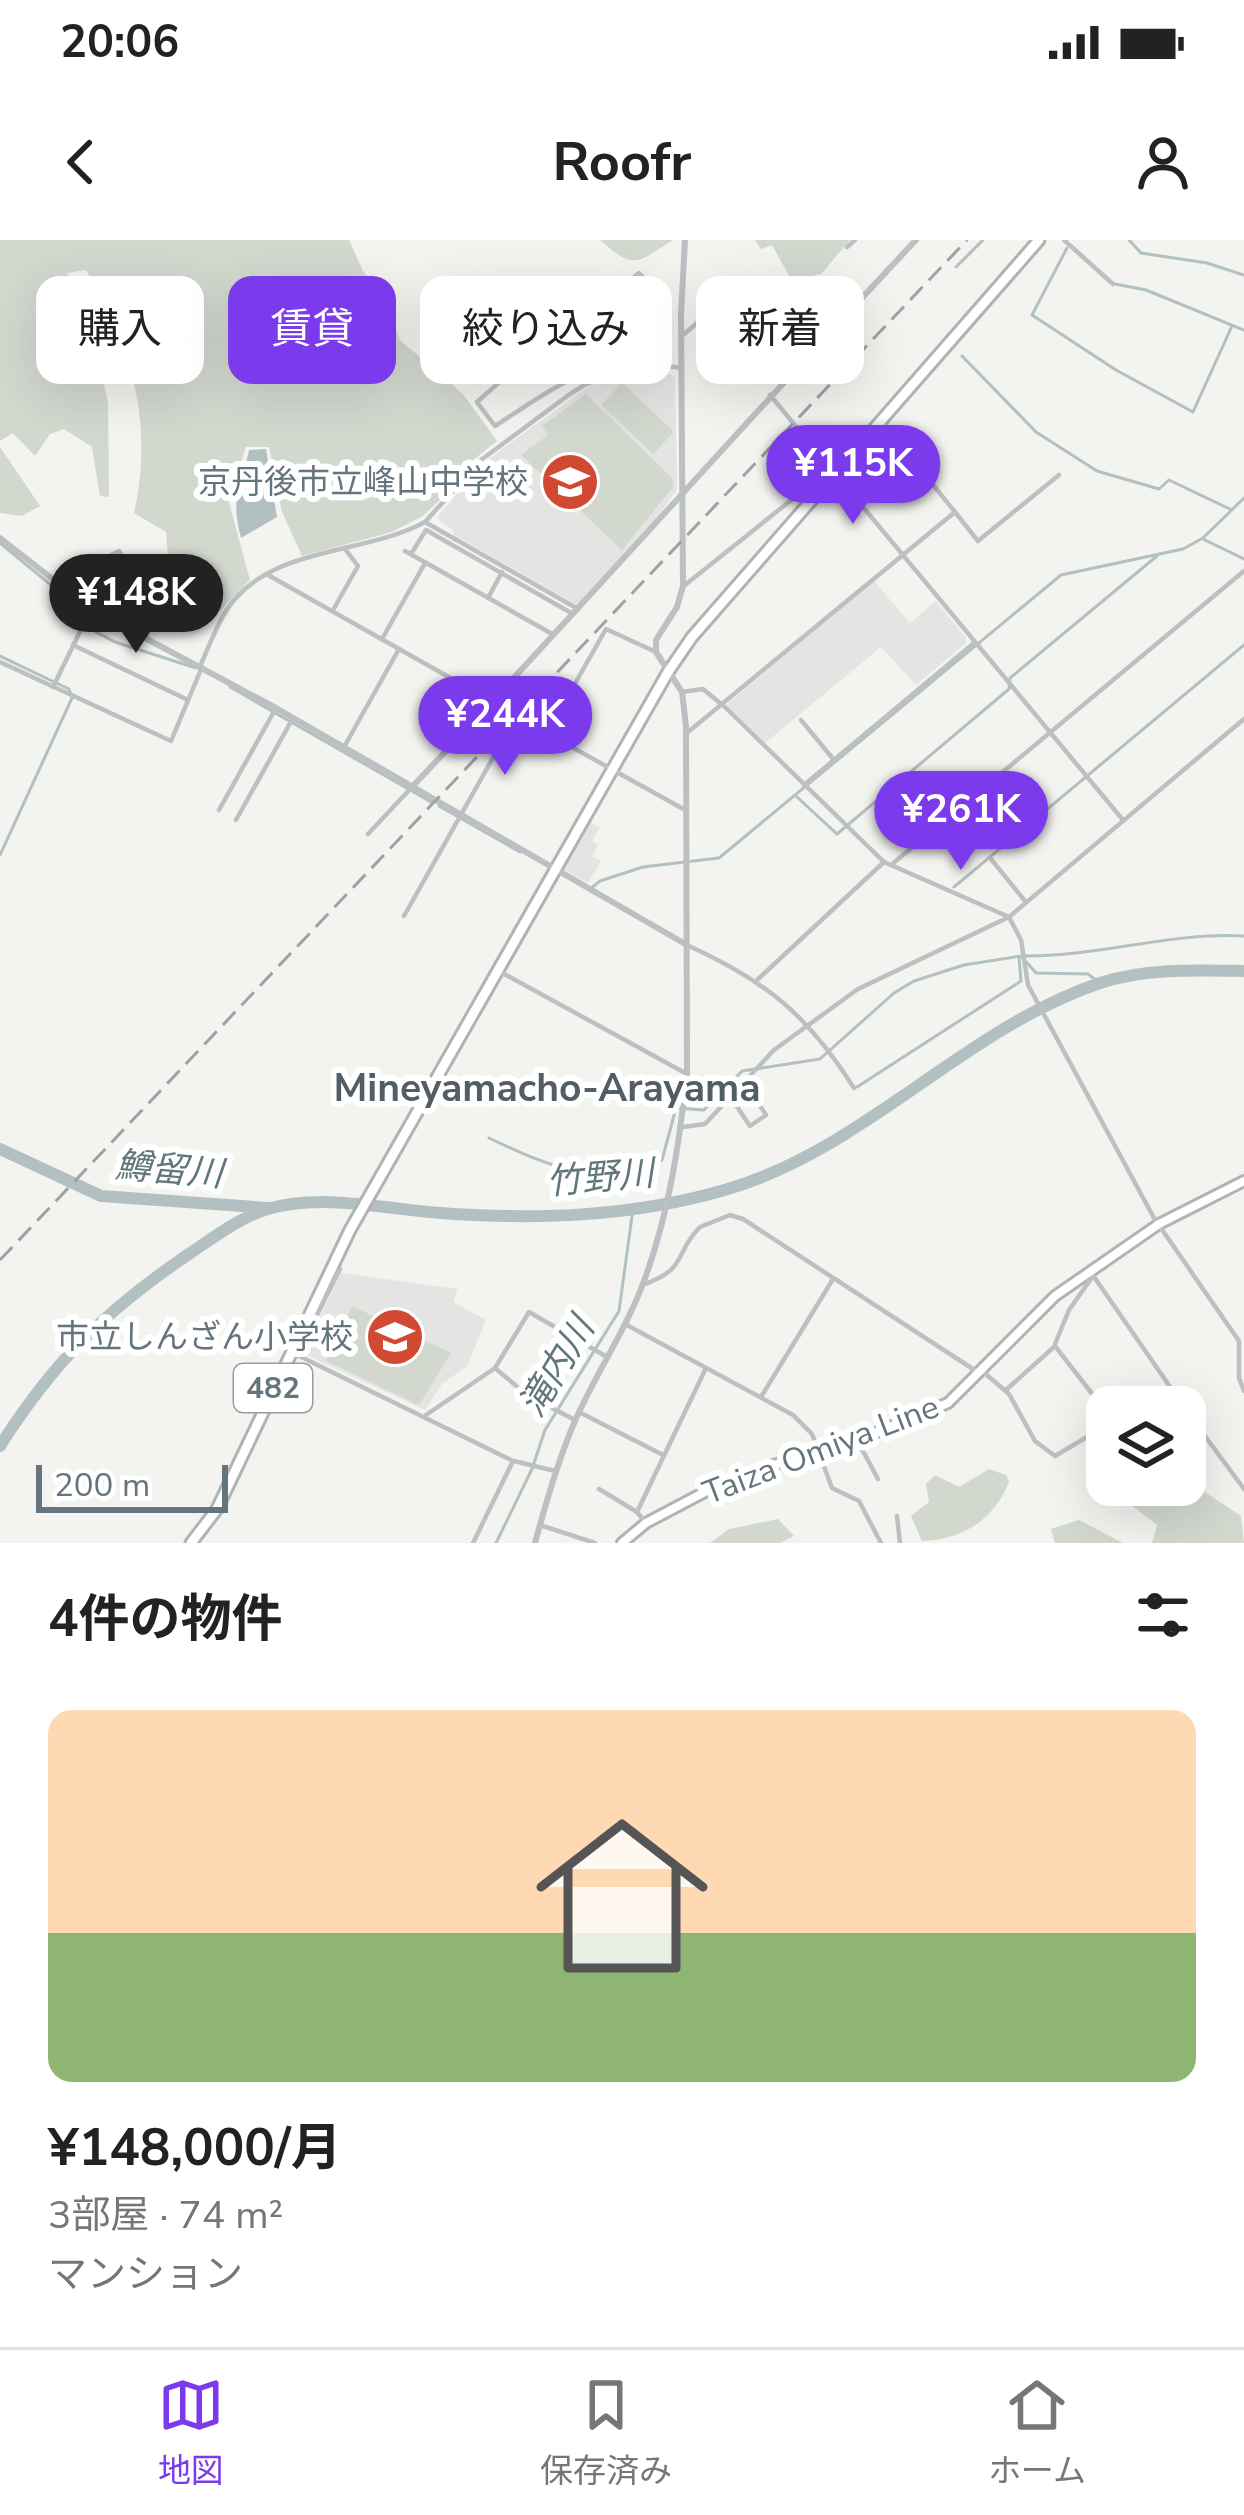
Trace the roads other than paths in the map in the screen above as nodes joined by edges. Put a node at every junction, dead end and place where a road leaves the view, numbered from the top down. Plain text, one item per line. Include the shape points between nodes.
1 (684, 240) edge
2 (855, 240) edge
3 (916, 240) edge
4 (1039, 240) edge
5 (1064, 240) edge
6 (847, 247) dead end
7 (1114, 284) dead end
8 (864, 295) edge
9 (681, 314) junction
10 (672, 317) edge
11 (666, 319) joint
12 (696, 324) edge
13 (681, 337) junction
14 (672, 366) edge
15 (682, 368) junction
16 (497, 384) edge
17 (560, 384) edge
18 (586, 384) edge
19 (779, 384) edge
20 (769, 394) junction
21 (880, 421) junction
22 (832, 471) junction
23 (1059, 475) dead end
24 (682, 489) junction
25 (955, 512) junction
26 (425, 522) junction
27 (0, 538) edge
28 (345, 549) junction
29 (902, 553) junction
30 (425, 562) junction
31 (502, 572) junction
32 (1244, 572) edge
33 (266, 574) junction
34 (683, 586) junction
35 (168, 592) dead end
36 (68, 595) junction
37 (488, 598) junction
38 (150, 603) junction
39 (91, 609) junction
40 (332, 611) junction
41 (576, 612) junction
42 (117, 622) junction
43 (554, 635) junction
44 (382, 639) junction
45 (975, 643) junction
46 (73, 645) junction
47 (399, 649) junction
48 (656, 652) junction
49 (0, 662) edge
50 (201, 667) junction
51 (668, 672) junction
52 (53, 687) junction
53 (682, 692) junction
54 (188, 700) junction
55 (493, 702) junction
56 (721, 705) junction
57 (276, 709) junction
58 (293, 718) junction
59 (1244, 719) edge
60 (801, 720) dead end
61 (547, 733) junction
62 (1050, 733) junction
63 (686, 734) junction
64 (344, 747) junction
65 (834, 760) junction
66 (611, 769) junction
67 (804, 785) junction
68 (412, 787) junction
69 (219, 810) dead end
70 (688, 811) junction
71 (461, 815) junction
72 (236, 820) dead end
73 (1123, 820) junction
74 (368, 834) dead end
75 (991, 859) dead end
76 (888, 863) junction
77 (555, 867) junction
78 (1026, 902) junction
79 (404, 916) dead end
80 (1009, 917) junction
81 (687, 945) junction
82 (497, 970) junction
83 (757, 980) junction
84 (807, 1025) junction
85 (687, 1074) junction
86 (744, 1081) junction
87 (854, 1088) dead end
88 (730, 1096) junction
89 (681, 1127) junction
90 (1244, 1181) edge
91 (1159, 1224) junction
92 (340, 1269) dead end
93 (1091, 1274) junction
94 (833, 1279) junction
95 (643, 1286) junction
96 (625, 1324) junction
97 (1055, 1346) junction
98 (294, 1353) junction
99 (607, 1358) junction
100 (495, 1368) junction
101 (706, 1368) junction
102 (980, 1372) junction
103 (1086, 1386) edge
104 (1168, 1386) edge
105 (1244, 1390) edge
106 (1005, 1391) junction
107 (761, 1397) junction
108 (424, 1416) junction
109 (577, 1416) junction
110 (1206, 1436) edge
111 (1086, 1438) edge
112 (857, 1440) junction
113 (820, 1454) junction
114 (663, 1455) junction
115 (513, 1461) junction
116 (555, 1471) junction
117 (878, 1479) dead end
118 (1243, 1484) edge
119 (599, 1489) dead end
120 (637, 1512) junction
121 (897, 1516) dead end
122 (646, 1523) junction
123 (539, 1526) junction
124 (191, 1543) edge
125 (472, 1543) edge
126 (535, 1543) edge
127 (595, 1543) edge
128 (622, 1543) edge
129 (881, 1543) edge
130 (900, 1543) edge

1 - 9 street
2 - 6 street
3 - 8 street
4 - 21 highway, 482
5 - 7 street
9 - 10 street
9 - 13 street
11 - 11 street via 661,295 639,273 615,293 652,335 670,334
12 - 13 street
13 - 15 street
14 - 15 street
15 - 24 street
16 - 17 street via 477,402 495,426
18 - 26 street via 481,460
19 - 20 street
20 - 22 street
20 - 24 street
21 - 22 highway, 482
21 - 25 street
22 - 29 street
22 - 34 street
22 - 51 highway, 482
23 - 25 street via 978,541
24 - 34 street
24 - 41 street
25 - 29 street
26 - 28 street
26 - 41 street
27 - 36 street
28 - 33 street
28 - 40 street via 358,566
29 - 45 street
29 - 56 street
30 - 31 street via 408,553 426,530
30 - 37 street
30 - 44 street
31 - 37 street
31 - 41 street
32 - 62 street
33 - 40 street
33 - 50 street via 233,600
34 - 48 street
35 - 38 street
36 - 38 street via 119,551
36 - 39 street
37 - 43 street
38 - 42 street
39 - 42 street
39 - 46 street
40 - 44 street
41 - 43 street
42 - 50 street
43 - 55 street
44 - 47 street
45 - 62 street
45 - 65 street
46 - 52 street
46 - 54 street
47 - 55 street
47 - 64 street
48 - 51 street
48 - 61 street via 606,629
49 - 52 street
50 - 54 street
50 - 57 street
51 - 53 street
51 - 66 highway, 482
52 - 54 street via 171,741
53 - 56 street via 704,689
53 - 63 street
55 - 68 street
56 - 63 street
56 - 67 street
57 - 58 street
57 - 69 street
58 - 64 street
58 - 72 street
59 - 73 street
60 - 65 street
61 - 66 street
61 - 71 street via 523,720
62 - 73 street
62 - 76 street
63 - 70 street
64 - 68 street
65 - 67 street
66 - 70 street
66 - 77 highway, 482
67 - 76 street
68 - 71 street
68 - 74 street
70 - 81 street
71 - 77 street
71 - 79 street
73 - 78 street
75 - 78 street
76 - 80 street
76 - 83 street
77 - 81 street
77 - 82 highway, 482
78 - 80 street
80 - 84 street via 858,989
80 - 91 street via 1033,994
81 - 83 street
81 - 85 street
82 - 85 street
82 - 98 highway, 482 via 350,1229
83 - 84 street
84 - 86 street
84 - 87 street
85 - 89 street
86 - 88 street
86 - 88 street via 766,1115 750,1126
88 - 89 street via 705,1124
89 - 95 street
90 - 91 main road, Taiza Omiya Line
91 - 93 main road, Taiza Omiya Line
91 - 105 street via 1239,1341
92 - 98 street
93 - 97 street
93 - 102 main road, Taiza Omiya Line via 1035,1312
93 - 104 street
94 - 95 street via 730,1215 700,1227 680,1263
94 - 102 street
94 - 107 street
95 - 96 street
96 - 99 street
96 - 101 street
97 - 103 street
97 - 106 street
98 - 108 street
98 - 124 highway, 482 via 217,1509
99 - 100 street via 529,1312
99 - 109 street
100 - 108 street
100 - 109 street via 527,1395
101 - 107 street
101 - 114 street
102 - 106 street
102 - 112 main road, Taiza Omiya Line via 948,1403
106 - 111 street via 1035,1441 1055,1456
107 - 113 street via 793,1415
108 - 115 street
109 - 114 street
109 - 116 street
110 - 118 street
112 - 113 main road, Taiza Omiya Line
112 - 117 street
113 - 122 main road, Taiza Omiya Line via 718,1485
113 - 129 street via 832,1488 859,1501
114 - 120 street
115 - 116 street
115 - 125 street
116 - 123 street
119 - 120 street
120 - 122 street
121 - 130 street
122 - 128 main road, Taiza Omiya Line
123 - 126 street
123 - 127 street

